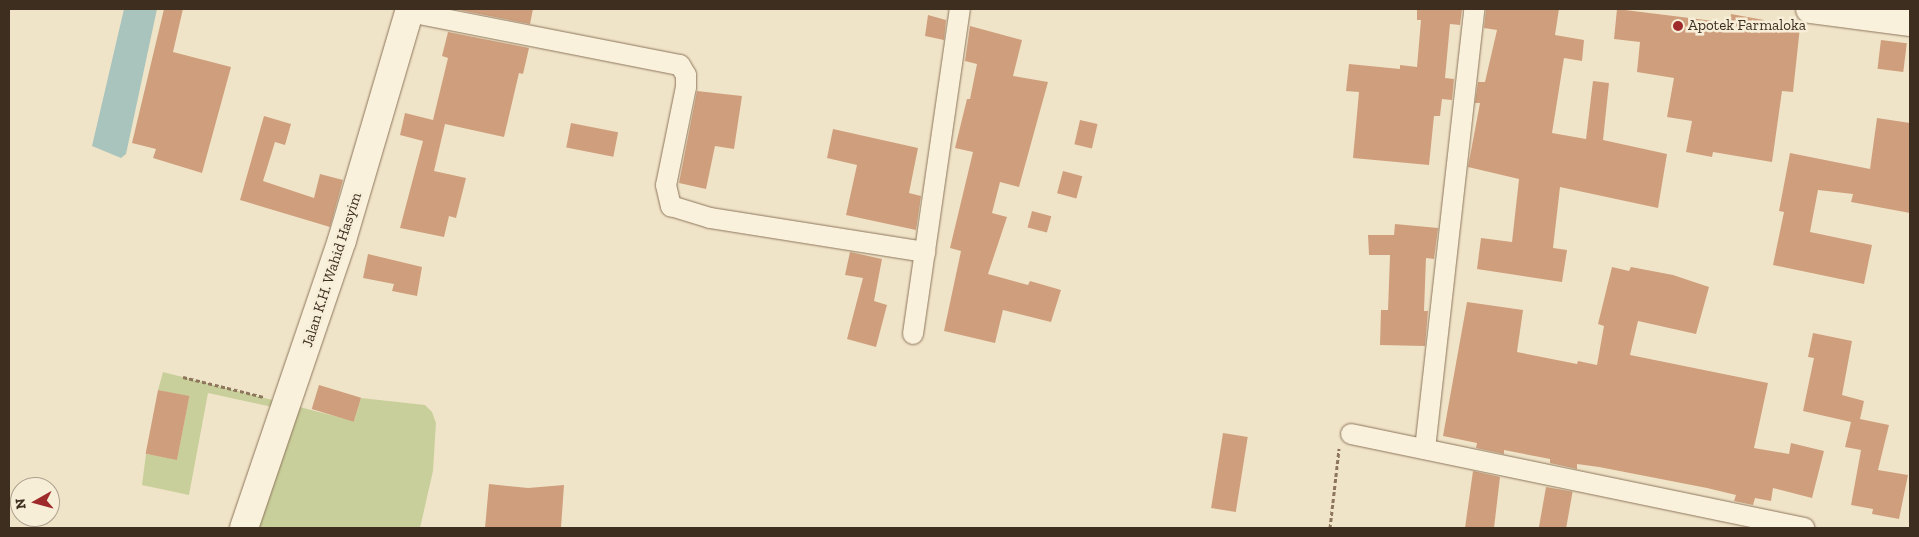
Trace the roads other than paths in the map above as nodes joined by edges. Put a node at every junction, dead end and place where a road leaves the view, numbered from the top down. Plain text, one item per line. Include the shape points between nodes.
1 (960, 9) edge
2 (1474, 9) edge
3 (1810, 9) edge
4 (410, 10) edge
5 (1910, 22) edge
6 (925, 252) junction
7 (912, 334) dead end
8 (1351, 434) road end
9 (1425, 449) junction
10 (244, 528) edge
11 (1804, 528) edge

1 - 6 street
2 - 9 street
3 - 5 street
4 - 6 street via 680,65 686,75 686,87 666,185 671,206 710,218
4 - 10 street, Jalan K.H. Wahid Hasyim via 342,240
6 - 7 street
8 - 9 street
9 - 11 street

